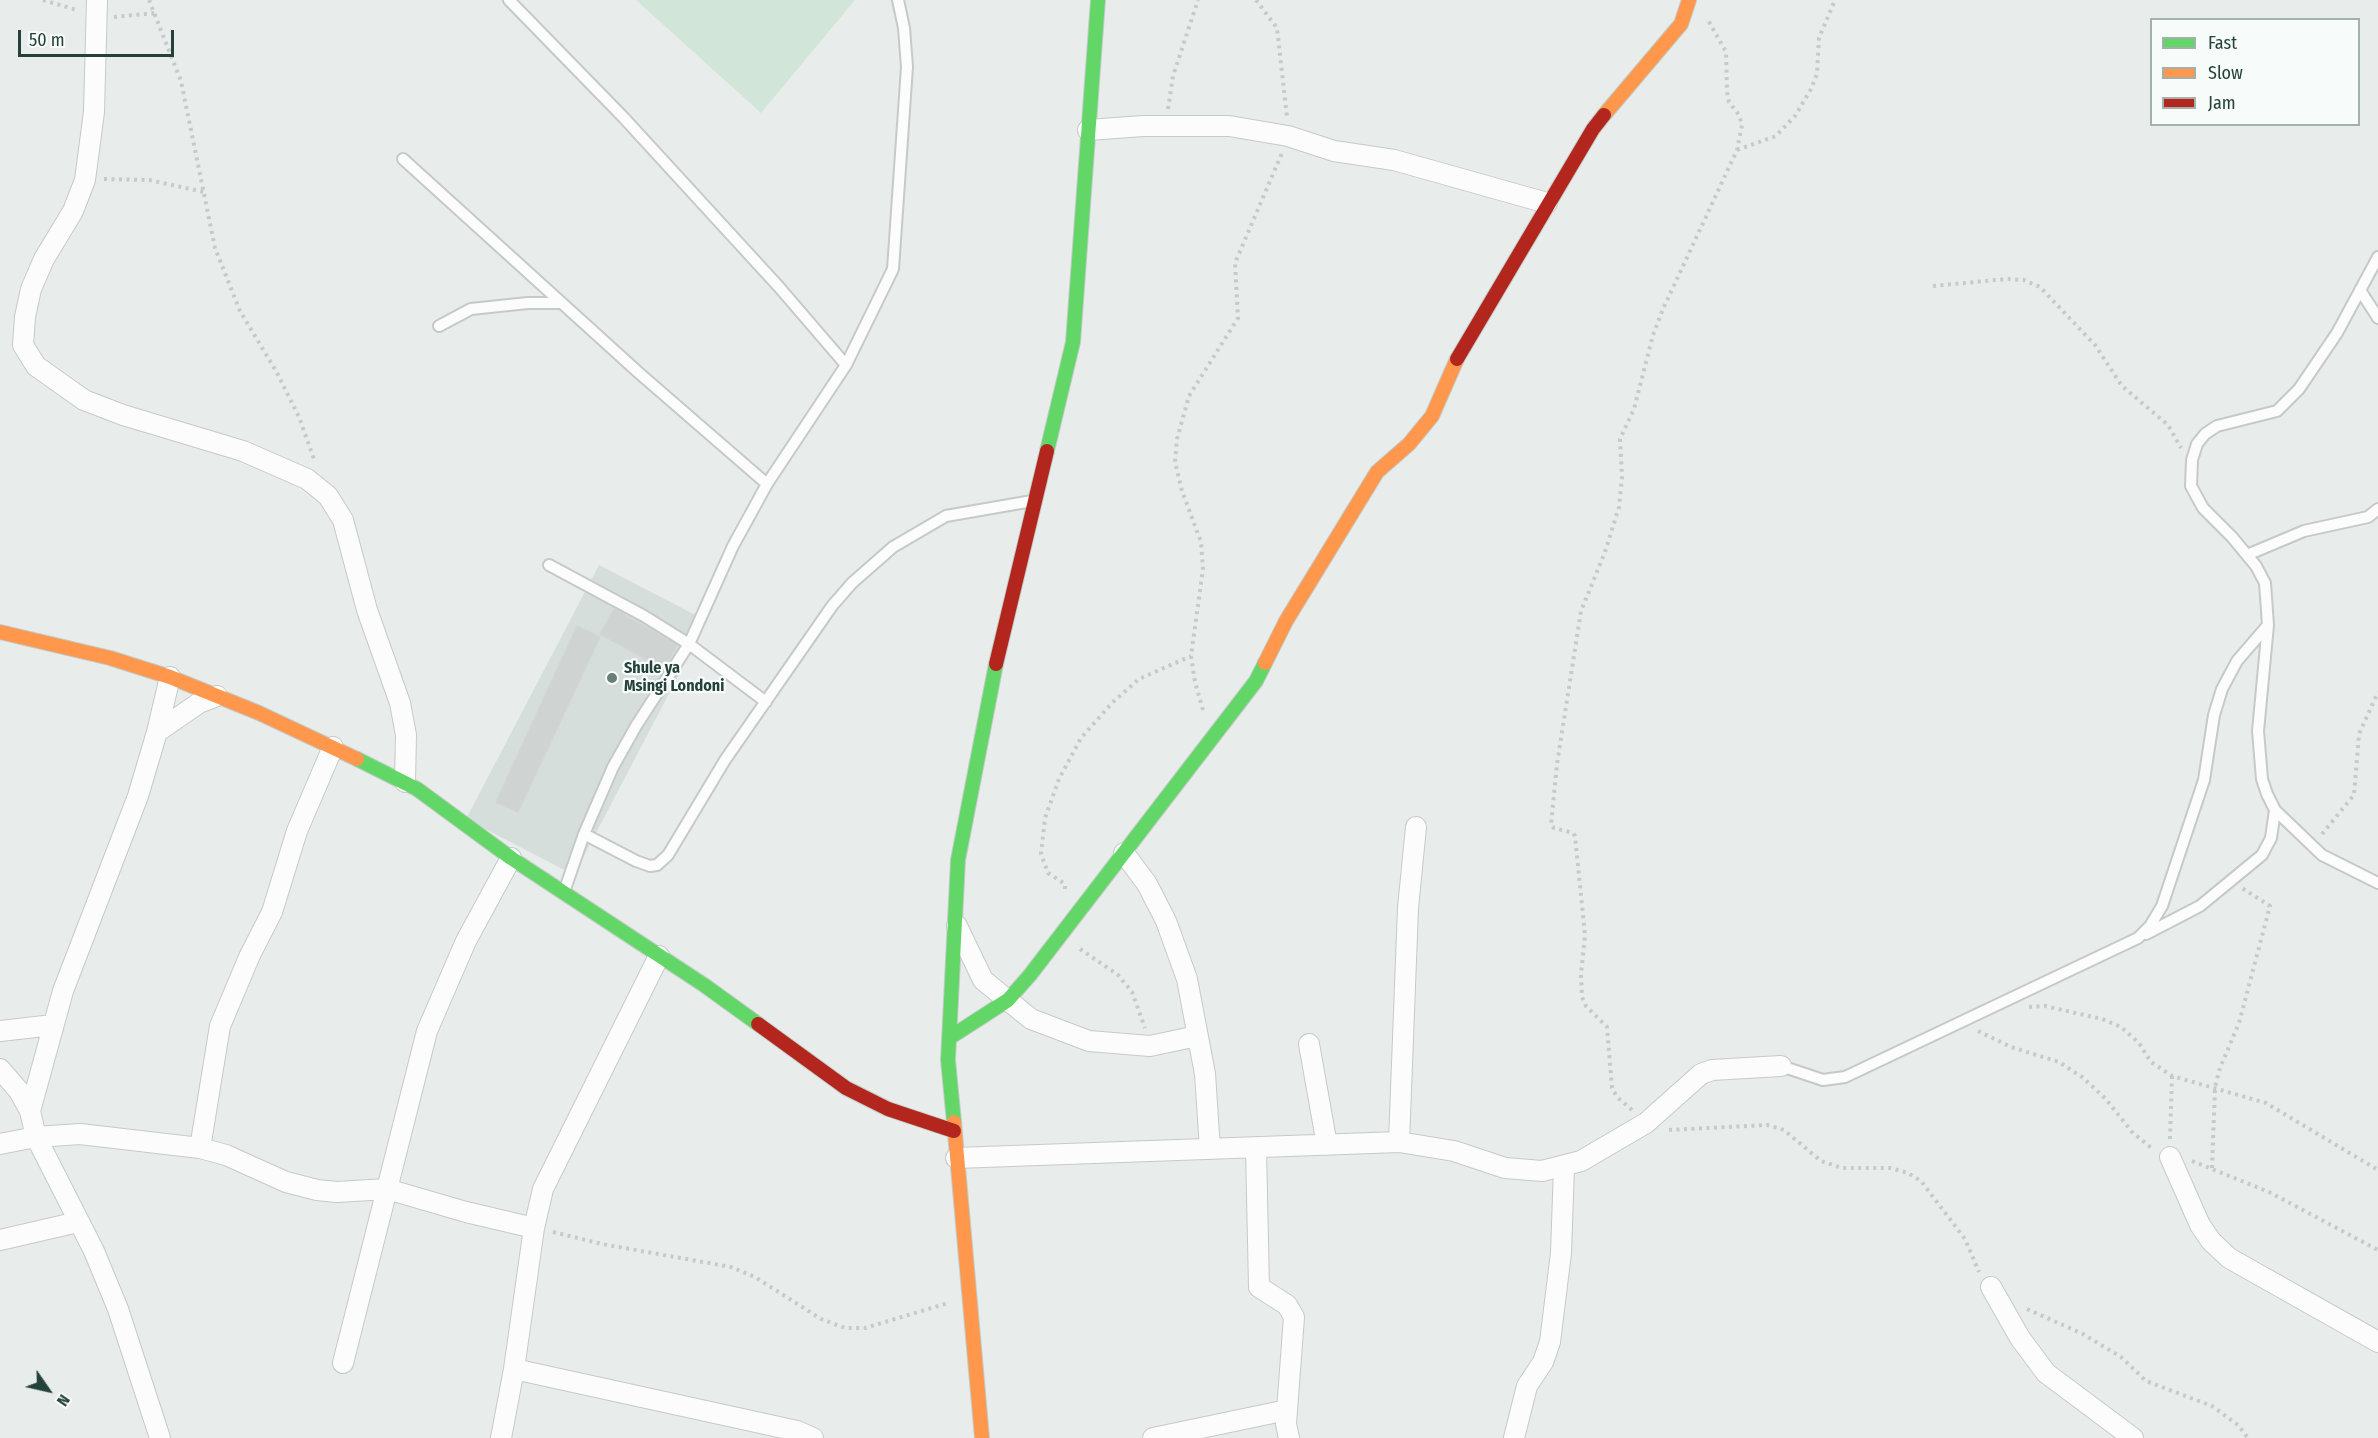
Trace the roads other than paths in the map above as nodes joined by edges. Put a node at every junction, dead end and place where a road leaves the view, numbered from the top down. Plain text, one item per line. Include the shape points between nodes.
1 (509, 0) edge
2 (898, 0) edge
3 (1098, 0) edge
4 (1689, 0) edge
5 (97, 8) edge
6 (1088, 130) junction
7 (403, 159) dead end
8 (1547, 203) junction
9 (2378, 257) edge
10 (2360, 290) junction
11 (561, 303) junction
12 (2378, 318) edge
13 (439, 326) dead end
14 (846, 365) junction
15 (767, 484) junction
16 (1035, 500) junction
17 (2378, 509) edge
18 (2247, 555) junction
19 (549, 565) dead end
20 (2268, 625) junction
21 (1, 635) edge
22 (689, 644) junction
23 (170, 677) junction
24 (217, 696) junction
25 (766, 702) junction
26 (157, 732) junction
27 (333, 747) junction
28 (405, 782) junction
29 (2275, 810) junction
30 (1416, 826) dead end
31 (584, 834) junction
32 (1124, 853) junction
33 (512, 858) junction
34 (2378, 883) edge
35 (564, 892) junction
36 (955, 921) junction
37 (2138, 938) junction
38 (659, 956) junction
39 (1008, 1000) junction
40 (53, 1025) junction
41 (0, 1030) edge
42 (1197, 1036) junction
43 (949, 1038) junction
44 (1310, 1044) dead end
45 (1781, 1066) joint
46 (0, 1069) edge
47 (30, 1111) junction
48 (954, 1131) junction
49 (36, 1137) junction
50 (1399, 1142) junction
51 (0, 1144) edge
52 (1327, 1145) junction
53 (200, 1148) junction
54 (1256, 1148) junction
55 (1210, 1149) junction
56 (2170, 1157) road end
57 (956, 1158) junction
58 (1564, 1167) junction
59 (387, 1189) junction
60 (78, 1222) junction
61 (534, 1228) junction
62 (0, 1240) edge
63 (1991, 1287) road end
64 (2378, 1342) edge
65 (343, 1363) dead end
66 (514, 1369) junction
67 (1287, 1410) junction
68 (761, 1432) edge
69 (160, 1438) edge
70 (501, 1438) edge
71 (813, 1438) edge
72 (982, 1438) edge
73 (1153, 1438) edge
74 (1288, 1438) edge
75 (1514, 1438) edge
76 (2133, 1438) edge

1 - 14 lane via 624,118
2 - 14 lane via 907,67 896,248 882,296
3 - 6 street
4 - 8 street via 1681,24 1593,129
5 - 28 street via 94,112 85,180 73,211 31,289 23,345 36,366 84,400 243,451 307,479 328,496 343,520 367,610 400,703 406,735
6 - 8 street via 1229,126 1288,136 1334,151 1394,160
6 - 16 street via 1073,342
7 - 11 lane
8 - 32 street via 1450,370 1432,416 1409,444 1377,472 1286,621 1257,681
9 - 10 lane
10 - 12 lane
10 - 18 lane via 2299,389 2277,411 2217,426 2197,444 2192,486 2203,508
11 - 13 lane via 471,309
11 - 15 lane
14 - 15 lane
15 - 22 lane via 733,546
16 - 25 lane via 946,516 893,547 832,606
16 - 36 street via 992,681 958,860
17 - 18 lane via 2367,517 2304,531
18 - 20 lane via 2265,583
19 - 22 lane
20 - 29 lane via 2258,731 2262,779
20 - 37 lane via 2238,661 2222,689 2204,780 2162,906
21 - 23 street via 110,658
22 - 25 lane
22 - 31 lane via 624,746
23 - 24 street
23 - 26 street
24 - 26 street
24 - 27 street
25 - 31 lane via 725,760 668,855 657,865 636,861
26 - 40 street via 117,855
27 - 28 street
27 - 53 street via 297,831 272,912 220,1026
28 - 33 street
29 - 34 lane via 2322,855
29 - 37 lane via 2269,845 2262,855 2200,906
30 - 50 street via 1408,908
31 - 35 lane
32 - 39 street
32 - 42 street via 1147,884 1166,921 1187,979
33 - 35 street
33 - 59 street via 466,941 427,1031
35 - 38 street
36 - 39 street via 983,980
36 - 43 street
37 - 45 lane via 1845,1077 1823,1080
38 - 48 street via 846,1088 888,1108
38 - 61 street via 543,1189
39 - 42 street via 1031,1018 1089,1041 1150,1046
39 - 43 street
40 - 41 street
40 - 47 street
42 - 55 street via 1205,1074
43 - 48 street
44 - 52 street
45 - 58 street via 1701,1074 1652,1127
46 - 47 street
47 - 49 street
48 - 57 street
49 - 51 street
49 - 53 street via 80,1134
49 - 60 street
50 - 52 street
50 - 58 street via 1454,1151 1515,1169 1542,1171
52 - 54 street
53 - 59 street via 317,1190
54 - 55 street
54 - 67 street via 1259,1287 1287,1305 1294,1317
55 - 57 street
56 - 64 street via 2211,1242 2229,1258
57 - 72 street
58 - 75 street via 1561,1252 1550,1342 1543,1362 1527,1386
59 - 61 street
59 - 65 street
60 - 62 street
60 - 69 street via 118,1309
61 - 66 street
63 - 76 street via 2020,1338 2046,1373
66 - 68 street
66 - 70 street
67 - 73 street
67 - 74 street
68 - 71 street via 797,1431

